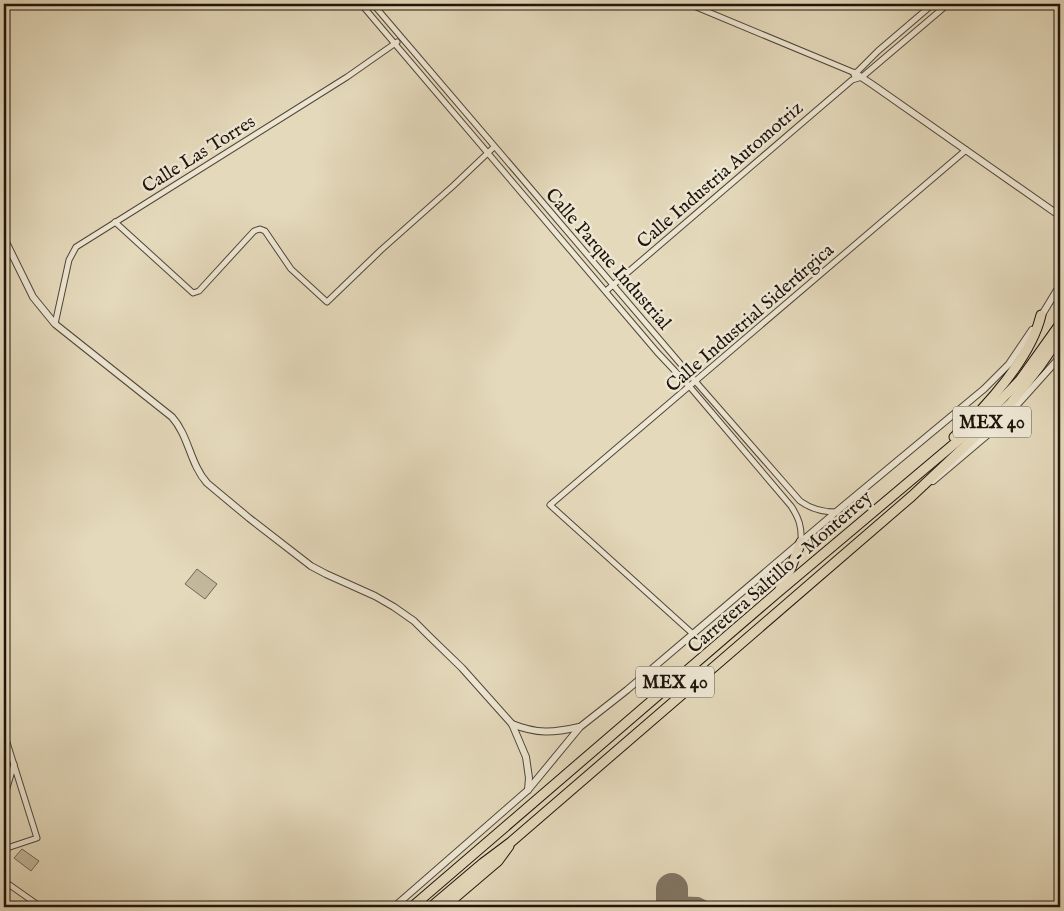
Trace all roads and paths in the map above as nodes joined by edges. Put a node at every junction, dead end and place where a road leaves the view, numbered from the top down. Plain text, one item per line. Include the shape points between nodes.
1 (361, 4) edge
2 (373, 4) edge
3 (690, 4) edge
4 (933, 4) edge
5 (948, 4) edge
6 (402, 38) junction
7 (395, 43) junction
8 (854, 77) junction
9 (862, 77) junction
10 (494, 147) junction
11 (966, 150) junction
12 (488, 153) junction
13 (1060, 216) edge
14 (115, 222) junction
15 (4, 238) edge
16 (1060, 284) edge
17 (613, 285) junction
18 (606, 291) junction
19 (1042, 315) junction
20 (54, 324) junction
21 (1060, 324) edge
22 (1060, 337) edge
23 (1060, 357) edge
24 (696, 382) junction
25 (690, 387) junction
26 (749, 441) junction
27 (742, 447) junction
28 (938, 456) junction
29 (771, 468) junction
30 (764, 474) junction
31 (794, 493) junction
32 (912, 496) junction
33 (786, 500) junction
34 (836, 512) junction
35 (801, 542) junction
36 (786, 555) junction
37 (794, 563) junction
38 (777, 594) junction
39 (692, 634) junction
40 (512, 724) junction
41 (580, 727) junction
42 (4, 733) edge
43 (4, 752) edge
44 (12, 756) junction
45 (14, 763) junction
46 (528, 790) junction
47 (4, 798) edge
48 (511, 842) junction
49 (4, 849) edge
50 (444, 880) junction
51 (4, 881) edge
52 (41, 907) edge
53 (394, 907) edge
54 (412, 907) edge
55 (418, 907) edge
56 (431, 907) edge
57 (444, 907) edge

1 - 7 street
2 - 6 street, Calle Parque Industrial
3 - 8 street
4 - 8 street, Calle Industria Automotriz
5 - 9 street
6 - 7 street, Calle Las Torres
6 - 10 street, Calle Parque Industrial
7 - 12 street
7 - 14 street, Calle Las Torres via 347,77
8 - 9 street
8 - 17 street, Calle Industria Automotriz
9 - 11 street
10 - 12 street
10 - 17 street, Calle Parque Industrial
11 - 13 street
11 - 24 street, Calle Industrial Siderúrgica
12 - 14 street via 327,302 291,269 260,228 199,291 192,293
12 - 18 street
14 - 20 street, Calle Las Torres via 72,251
15 - 20 street via 33,297
16 - 19 street
17 - 18 street, Calle Industria Automotriz
17 - 24 street, Calle Parque Industrial
18 - 25 street
19 - 28 highway via 1039,327 1007,377
19 - 34 street via 1023,345 994,380
20 - 40 street via 172,417 207,483 311,566 375,596 414,621
21 - 28 highway, Carretera Saltillo - Monterrey / MEX 40 via 1009,393 979,423
22 - 32 highway, Carretera Saltillo - Monterrey / MEX 40 via 1011,403
23 - 32 street via 998,426 921,492
24 - 25 street, Calle Industrial Siderúrgica
24 - 26 street, Calle Parque Industrial
25 - 27 street
25 - 39 street, Calle Industrial Siderúrgica via 550,506
26 - 27 street
26 - 29 street, Calle Parque Industrial
27 - 30 street
28 - 38 highway, Carretera Saltillo - Monterrey / MEX 40
29 - 30 street
29 - 31 street, Calle Parque Industrial
30 - 33 street
31 - 33 street
31 - 34 street, Calle Parque Industrial via 806,505
32 - 48 highway, Carretera Saltillo - Monterrey / MEX 40
33 - 35 street via 798,516
34 - 35 street
35 - 36 street
35 - 37 highway
36 - 37 highway
36 - 39 street
37 - 38 highway
38 - 50 highway, Carretera Saltillo - Monterrey / MEX 40
39 - 41 street
40 - 41 street via 551,733
40 - 46 street via 526,757
41 - 46 street
42 - 44 street
43 - 44 street
44 - 45 street
45 - 47 street
45 - 49 street via 37,838
46 - 53 street
48 - 56 highway, Carretera Saltillo - Monterrey / MEX 40
48 - 57 highway via 504,855
50 - 54 highway, Carretera Saltillo - Monterrey / MEX 40
50 - 55 highway via 438,890
51 - 52 street

